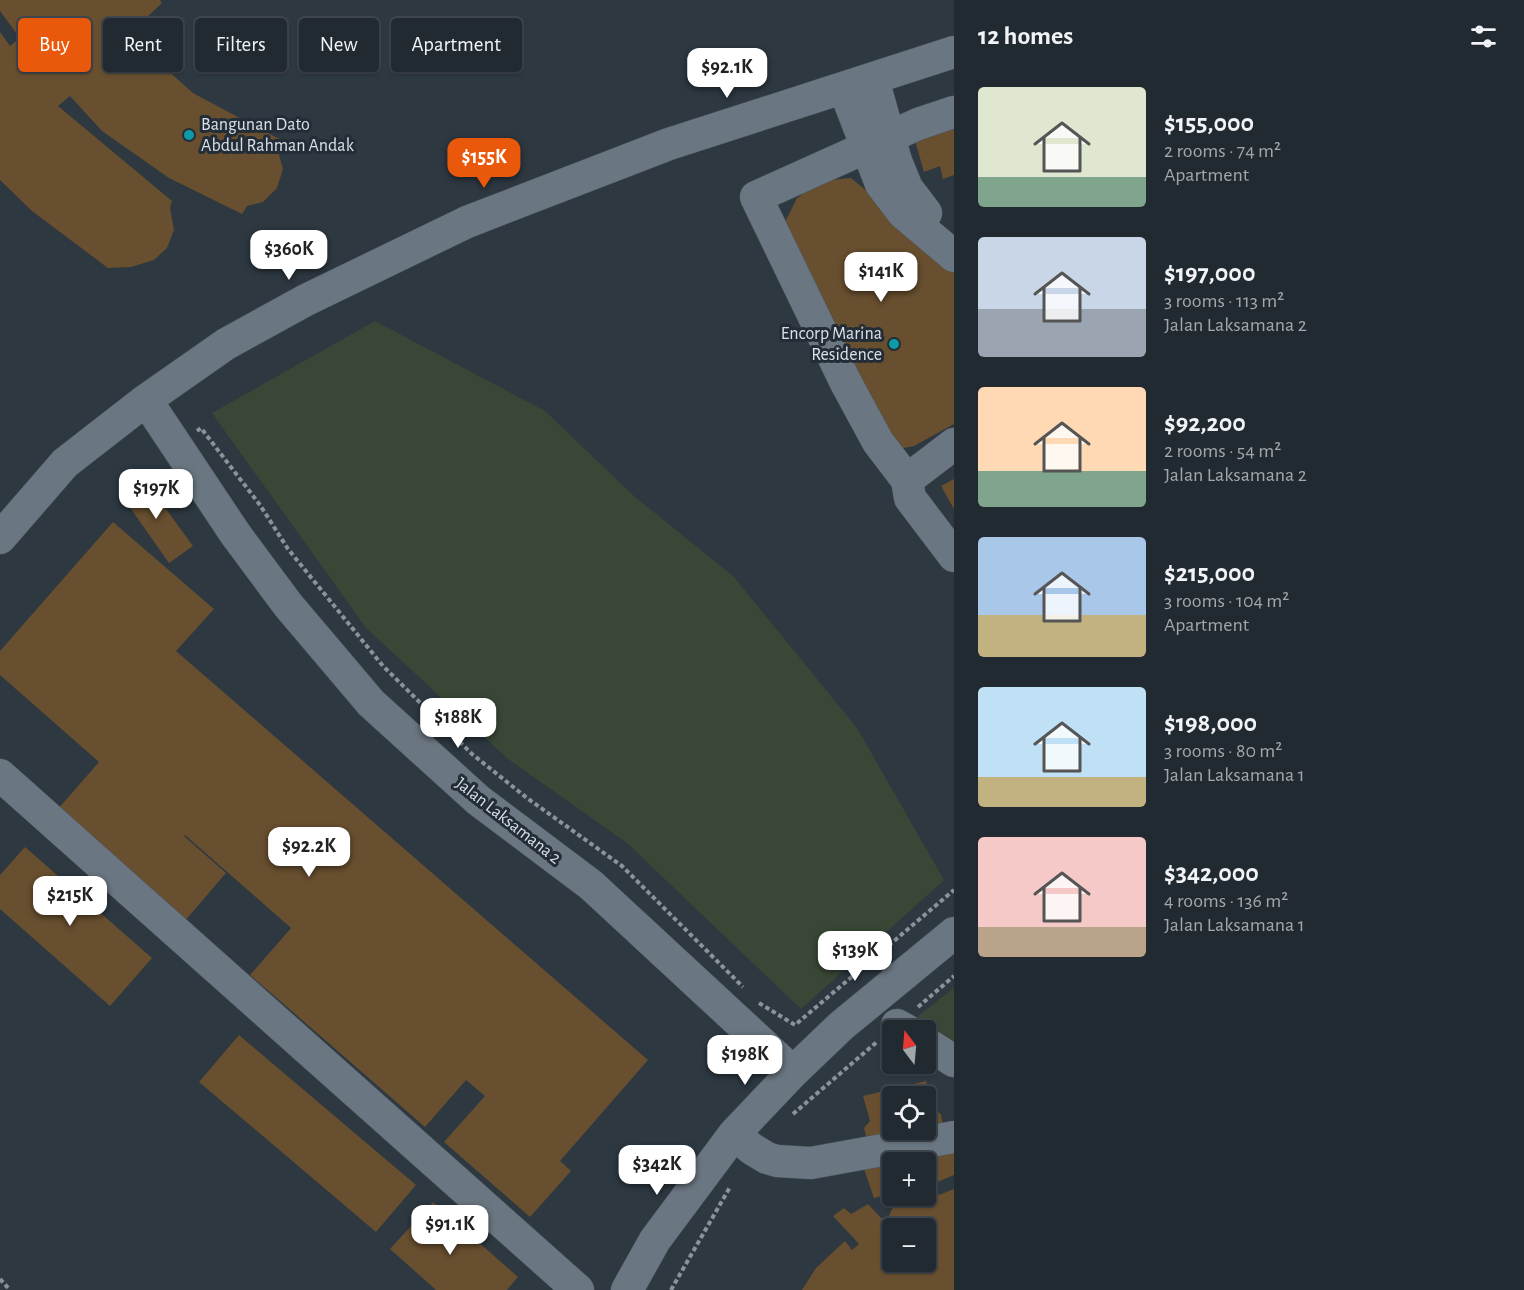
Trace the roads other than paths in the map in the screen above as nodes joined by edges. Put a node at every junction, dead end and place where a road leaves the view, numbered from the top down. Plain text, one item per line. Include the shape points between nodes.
1 (954, 52) edge
2 (858, 83) junction
3 (954, 112) edge
4 (878, 142) junction
5 (954, 236) edge
6 (954, 256) edge
7 (146, 400) junction
8 (954, 444) edge
9 (907, 480) junction
10 (0, 538) edge
11 (954, 556) edge
12 (0, 775) edge
13 (954, 933) edge
14 (936, 1049) edge
15 (954, 1061) edge
16 (793, 1072) junction
17 (954, 1137) edge
18 (743, 1142) junction
19 (578, 1290) edge
20 (627, 1290) edge

1 - 2 street
2 - 4 street
2 - 7 street via 669,144 466,222 226,344
3 - 4 street
4 - 5 street via 935,224
4 - 6 street via 881,184 903,213
4 - 9 street via 756,197 846,383 878,442
7 - 10 street via 65,463
7 - 16 street, Jalan Laksamana 2 via 236,535 370,703 478,800 591,885
8 - 9 street
9 - 11 street via 910,498
12 - 19 street
13 - 16 street via 841,1026
14 - 15 street
16 - 18 street
17 - 18 street via 811,1163 767,1158
18 - 20 street via 655,1240

